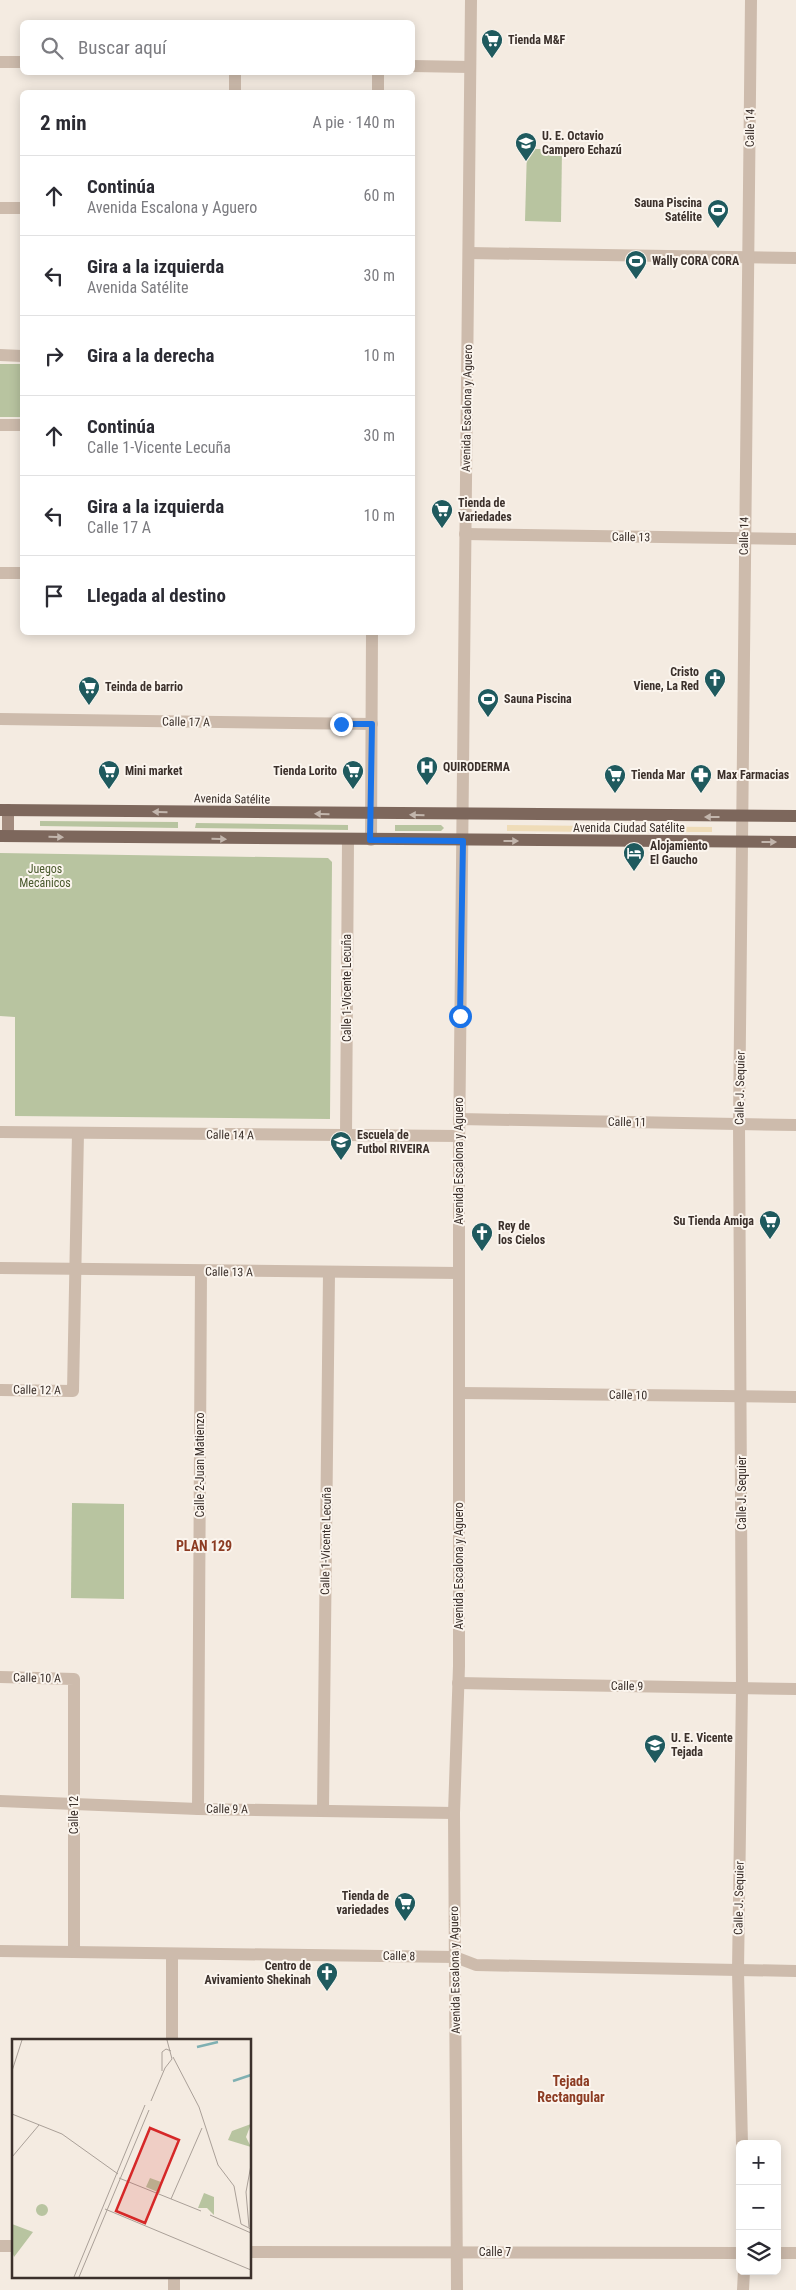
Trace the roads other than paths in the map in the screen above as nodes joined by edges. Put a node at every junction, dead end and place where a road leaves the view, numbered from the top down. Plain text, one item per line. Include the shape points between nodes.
1 (471, 0) edge
2 (751, 0) edge
3 (0, 62) edge
4 (20, 62) edge
5 (415, 66) edge
6 (470, 67) junction
7 (235, 75) edge
8 (378, 75) edge
9 (235, 90) edge
10 (378, 90) edge
11 (0, 208) edge
12 (20, 208) edge
13 (469, 253) junction
14 (749, 257) junction
15 (796, 258) edge
16 (0, 356) edge
17 (20, 356) edge
18 (0, 425) edge
19 (20, 425) edge
20 (466, 534) junction
21 (744, 538) junction
22 (796, 539) edge
23 (0, 573) edge
24 (20, 573) edge
25 (372, 635) edge
26 (0, 719) edge
27 (372, 724) junction
28 (4, 810) edge
29 (371, 815) junction
30 (463, 815) junction
31 (743, 816) junction
32 (796, 816) edge
33 (4, 836) edge
34 (348, 840) junction
35 (370, 840) junction
36 (463, 841) junction
37 (796, 842) edge
38 (743, 843) junction
39 (459, 1119) junction
40 (739, 1123) junction
41 (796, 1125) edge
42 (0, 1132) edge
43 (78, 1133) junction
44 (346, 1136) junction
45 (459, 1136) junction
46 (0, 1268) edge
47 (76, 1269) junction
48 (201, 1271) junction
49 (329, 1273) junction
50 (459, 1273) junction
51 (0, 1390) edge
52 (459, 1393) junction
53 (742, 1396) junction
54 (796, 1397) edge
55 (0, 1677) edge
56 (74, 1679) joint
57 (458, 1683) junction
58 (742, 1688) junction
59 (796, 1689) edge
60 (0, 1801) edge
61 (74, 1803) junction
62 (198, 1809) junction
63 (323, 1810) junction
64 (454, 1813) junction
65 (0, 1951) edge
66 (74, 1952) junction
67 (172, 1954) junction
68 (455, 1957) junction
69 (738, 1971) junction
70 (796, 1971) edge
71 (172, 2039) edge
72 (742, 2140) edge
73 (251, 2252) edge
74 (458, 2252) junction
75 (736, 2253) edge
76 (781, 2253) edge
77 (796, 2253) edge
78 (744, 2275) edge
79 (457, 2290) edge
80 (743, 2290) edge

1 - 6 street, Avenida Escalona y Aguero
2 - 14 street, Calle 14
3 - 4 street
5 - 6 street
6 - 13 street, Avenida Escalona y Aguero
7 - 9 street
8 - 10 street
11 - 12 street
13 - 14 street
13 - 20 street, Avenida Escalona y Aguero
14 - 15 street
14 - 21 street, Calle 14
16 - 17 street
18 - 19 street
20 - 21 street, Calle 13
20 - 30 street, Avenida Escalona y Aguero
21 - 22 street, Calle 13
21 - 31 street, Calle 14
23 - 24 street
25 - 27 street
26 - 27 street, Calle 17 A
27 - 29 street
29 -> 28 main road, Avenida Satélite
28 - 33 main road
30 -> 29 main road, Avenida Satélite
29 - 35 street
31 -> 30 main road, Avenida Ciudad Satélite
30 - 36 street, Avenida Escalona y Aguero
31 - 32 main road, Avenida Ciudad Satélite
31 - 38 street, Calle 14
33 -> 34 main road
34 - 35 main road
34 - 44 street, Calle 1-Vicente Lecuña
35 - 36 main road
36 -> 38 main road, Avenida Ciudad Satélite
36 - 39 street, Avenida Escalona y Aguero
38 -> 37 main road, Avenida Ciudad Satélite
38 - 40 street, Calle J. Sequier
39 - 40 street, Calle 11
39 - 45 street, Avenida Escalona y Aguero
40 - 41 street, Calle 11
40 - 53 street, Calle J. Sequier
42 - 43 street, Calle 14 A
43 - 44 street, Calle 14 A
43 - 47 street
44 - 45 street, Calle 14 A
45 - 50 street, Avenida Escalona y Aguero
46 - 47 street, Calle 13 A
47 - 48 street, Calle 13 A
47 - 51 street, Calle 12 A via 73,1391
48 - 49 street, Calle 13 A
48 - 62 street, Calle 2-Juan Matienzo
49 - 50 street, Calle 13 A
49 - 63 street, Calle 1-Vicente Lecuña
50 - 52 street, Avenida Escalona y Aguero
52 - 53 street, Calle 10
52 - 57 street, Avenida Escalona y Aguero
53 - 54 street, Calle 10
53 - 58 street, Calle J. Sequier
55 - 56 street, Calle 10 A
56 - 61 street, Calle 12
57 - 58 street, Calle 9
57 - 64 street, Avenida Escalona y Aguero
58 - 59 street, Calle 9
58 - 69 street, Calle J. Sequier
60 - 61 street, Calle 9 A
61 - 62 street, Calle 9 A
61 - 66 street, Calle 12
62 - 63 street, Calle 9 A
63 - 64 street, Calle 9 A
64 - 68 street, Avenida Escalona y Aguero
65 - 66 street, Calle 8
66 - 67 street, Calle 8
67 - 68 street, Calle 8
67 - 71 street
68 - 69 street, Calle 8 via 476,1965
68 - 74 street, Avenida Escalona y Aguero
69 - 70 street, Calle 8
69 - 72 street, Calle J. Sequier
73 - 74 street, Calle 7
74 - 75 street, Calle 7
74 - 79 street, Avenida Escalona y Aguero
76 - 77 street
78 - 80 street

